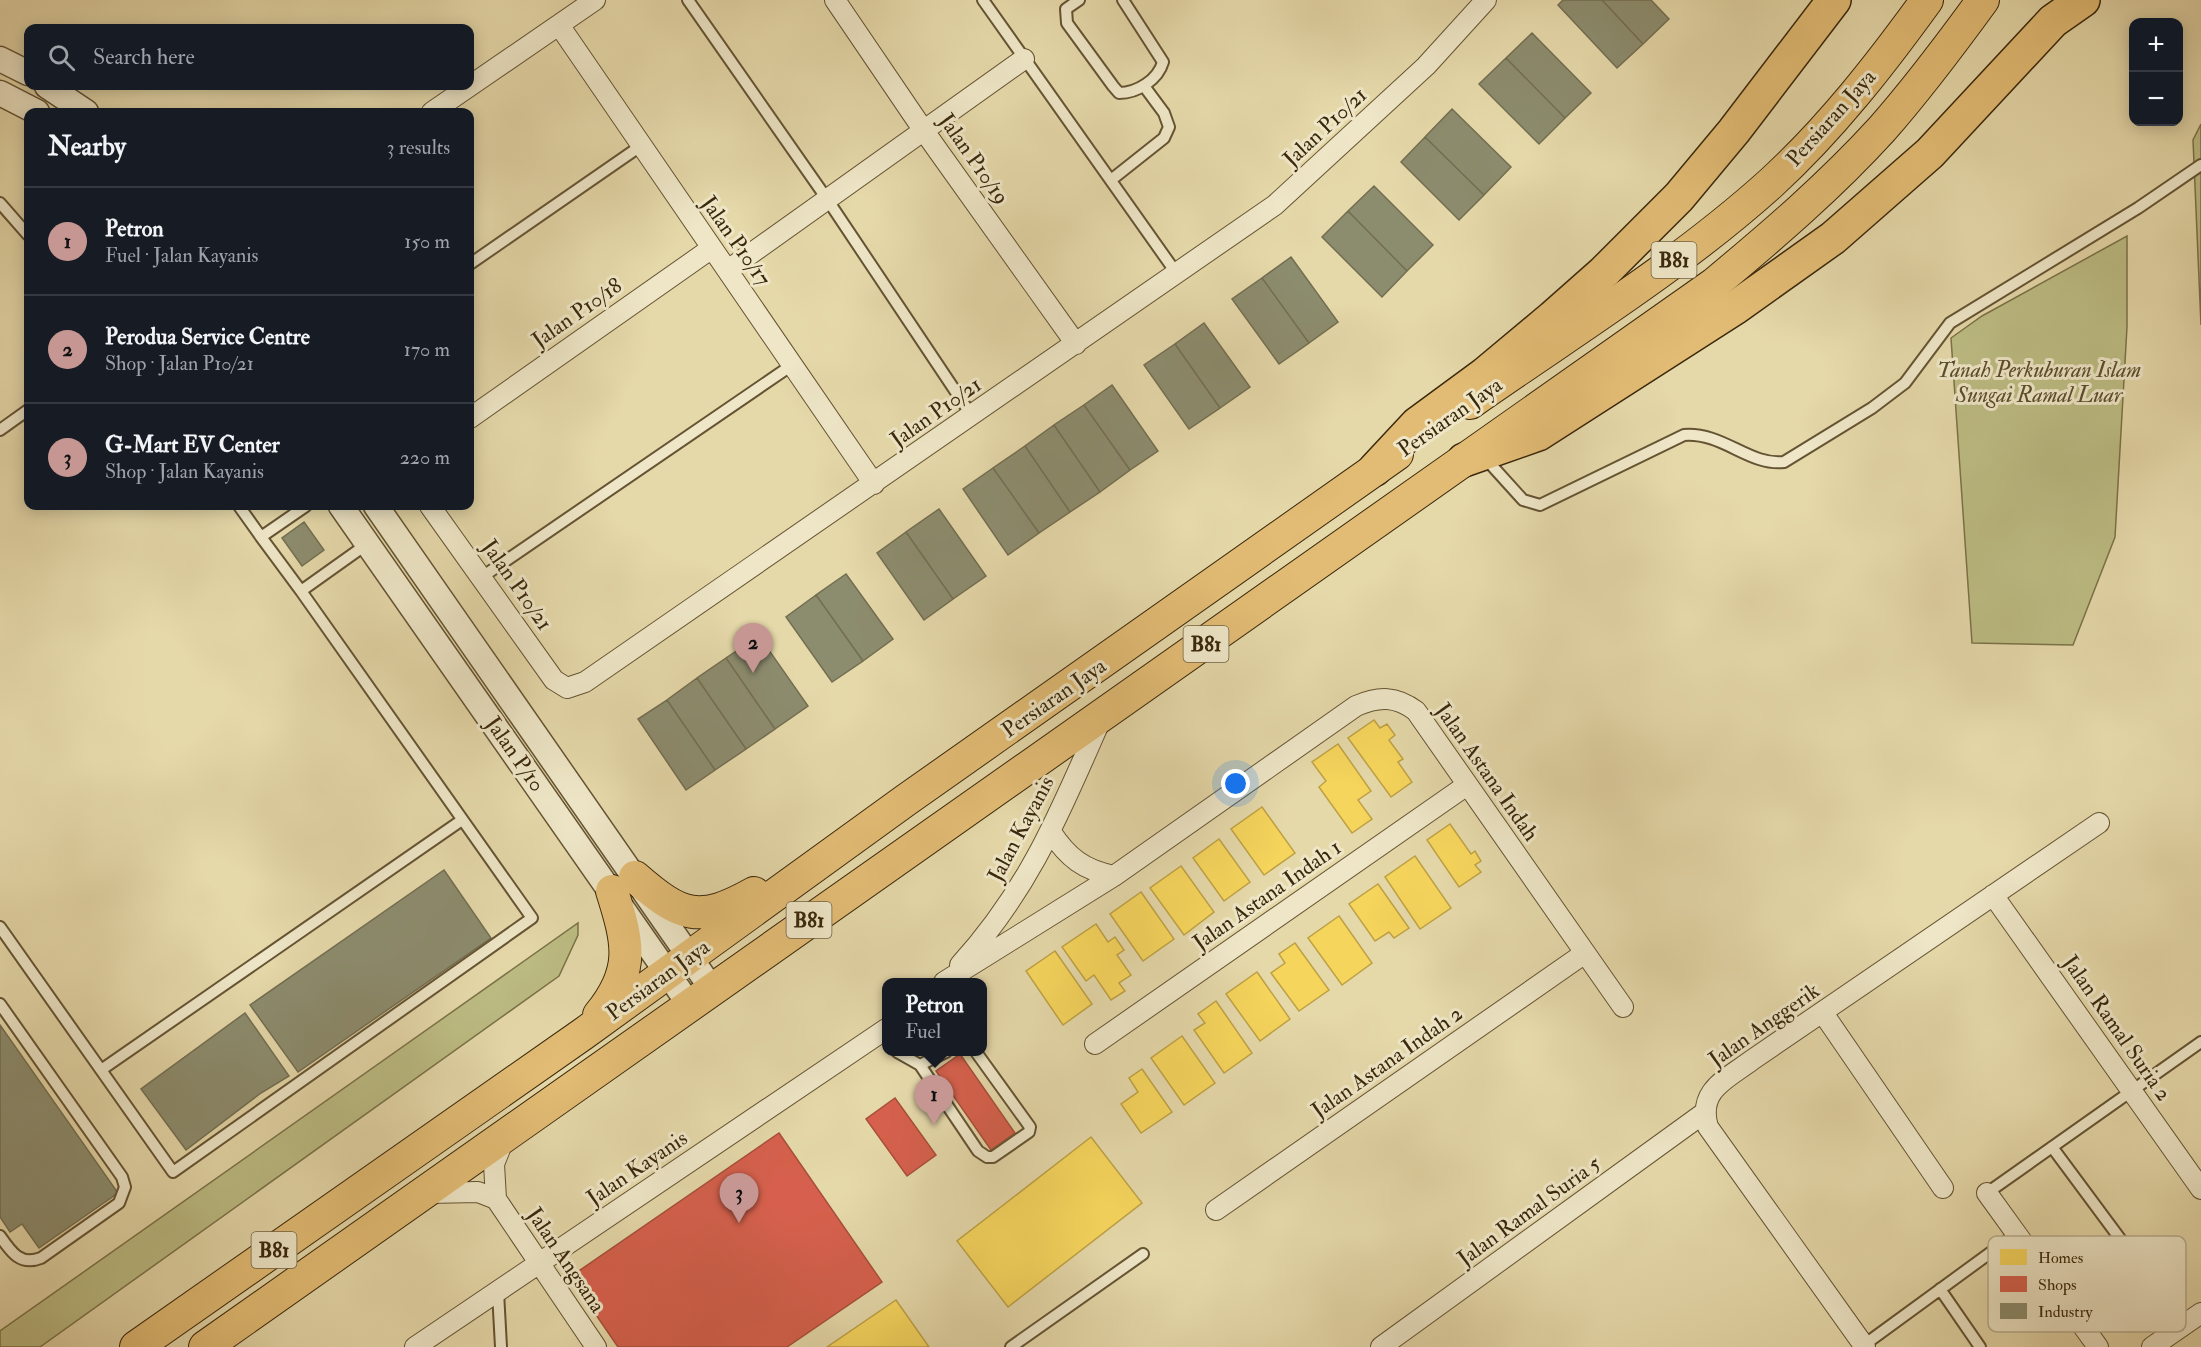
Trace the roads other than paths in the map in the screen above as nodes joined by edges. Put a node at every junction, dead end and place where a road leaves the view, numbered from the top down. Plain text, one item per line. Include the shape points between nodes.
1 (594, 0) edge
2 (688, 0) edge
3 (836, 0) edge
4 (983, 0) edge
5 (1079, 0) edge
6 (1123, 0) edge
7 (1834, 0) edge
8 (1927, 0) edge
9 (1983, 0) edge
10 (2083, 0) edge
11 (1483, 1) edge
12 (559, 25) junction
13 (0, 59) edge
14 (1024, 59) junction
15 (24, 71) edge
16 (474, 83) edge
17 (1144, 86) junction
18 (53, 90) edge
19 (464, 90) edge
20 (0, 93) edge
21 (29, 108) edge
22 (80, 108) edge
23 (438, 108) edge
24 (924, 131) junction
25 (642, 146) junction
26 (2201, 165) edge
27 (1111, 180) junction
28 (827, 199) junction
29 (0, 203) edge
30 (24, 230) edge
31 (712, 248) junction
32 (474, 261) edge
33 (728, 270) junction
34 (1177, 274) junction
35 (1076, 344) junction
36 (792, 365) junction
37 (24, 413) edge
38 (474, 415) edge
39 (972, 416) junction
40 (0, 430) edge
41 (1473, 457) junction
42 (1375, 470) junction
43 (874, 484) junction
44 (242, 510) edge
45 (300, 510) edge
46 (344, 510) edge
47 (379, 510) edge
48 (433, 510) edge
49 (261, 537) junction
50 (368, 544) junction
51 (482, 577) junction
52 (301, 591) junction
53 (1103, 716) junction
54 (1467, 785) junction
55 (906, 800) junction
56 (462, 820) junction
57 (2099, 823) dead end
58 (1051, 832) junction
59 (1114, 876) junction
60 (623, 884) junction
61 (1993, 895) junction
62 (0, 927) edge
63 (1585, 953) junction
64 (679, 965) junction
65 (948, 978) edge
66 (950, 978) edge
67 (701, 996) junction
68 (0, 1004) edge
69 (1623, 1007) dead end
70 (1823, 1013) junction
71 (583, 1034) junction
72 (882, 1037) edge
73 (1095, 1044) dead end
74 (2200, 1045) edge
75 (904, 1056) edge
76 (938, 1056) edge
77 (979, 1056) edge
78 (920, 1065) junction
79 (101, 1070) junction
80 (2132, 1091) junction
81 (1704, 1113) junction
82 (508, 1131) junction
83 (2052, 1147) junction
84 (1943, 1188) dead end
85 (2201, 1189) edge
86 (1987, 1193) joint
87 (421, 1194) junction
88 (496, 1199) junction
89 (1216, 1210) dead end
90 (2016, 1234) joint
91 (0, 1236) edge
92 (2013, 1236) edge
93 (2118, 1236) edge
94 (1143, 1254) dead end
95 (1988, 1254) edge
96 (539, 1263) junction
97 (1940, 1289) junction
98 (498, 1292) junction
99 (2201, 1312) edge
100 (2186, 1323) edge
101 (2087, 1332) edge
102 (2174, 1332) edge
103 (1864, 1346) edge
104 (136, 1347) edge
105 (204, 1347) edge
106 (415, 1347) edge
107 (501, 1347) edge
108 (596, 1347) edge
109 (1011, 1347) edge
110 (1381, 1347) edge
111 (1980, 1347) edge
112 (2098, 1347) edge
113 (2152, 1347) edge

1 - 12 street
2 - 28 lane
3 - 24 street, Jalan P10/19
4 - 14 lane
5 - 17 lane via 1066,9 1067,23 1113,86 1119,93
6 - 17 lane via 1162,58 1161,70
7 - 42 highway via 1678,197 1604,272 1485,374 1417,424
8 - 42 main road, Persiaran Jaya / B81 via 1857,94 1771,182 1690,249
9 - 41 main road, Persiaran Jaya / B81 via 1881,129 1796,216 1714,284
10 - 41 highway via 2053,21 1930,153 1833,238 1736,307 1538,434
11 - 34 street, Jalan P10/21 via 1426,66 1275,205
12 - 16 street
12 - 25 street, Jalan P10/17
13 - 15 street
14 - 24 street
14 - 27 lane
17 - 27 lane via 1164,113 1169,127 1164,138
18 - 22 street
19 - 23 street
20 - 21 street
24 - 28 street
24 - 35 street, Jalan P10/19
25 - 31 street, Jalan P10/17
25 - 32 lane
26 - 41 lane via 2120,220 1950,323 1905,383 1784,462 1770,464 1701,434 1684,435 1540,505 1523,500
27 - 34 lane
28 - 33 street
28 - 39 lane
29 - 30 lane
31 - 33 street, Jalan P10/17
31 - 38 street, Jalan P10/18
33 - 36 street, Jalan P10/17
34 - 35 street, Jalan P10/21
35 - 39 street, Jalan P10/21
36 - 43 street, Jalan P10/17
36 - 51 lane
37 - 40 lane
39 - 43 street, Jalan P10/21
41 - 53 main road, Persiaran Jaya / B81
42 - 55 main road, Persiaran Jaya / B81
43 - 51 street, Jalan P10/21 via 585,682 567,688 554,680
44 - 49 lane
45 - 49 lane
46 - 50 street, Jalan P/10
47 - 60 street, Jalan P/10
48 - 51 street, Jalan P10/21
49 - 52 lane
50 - 52 lane
50 - 60 street, Jalan P/10
52 - 56 lane
53 - 58 street, Jalan Kayanis
53 - 67 main road, Persiaran Jaya / B81
54 - 59 street, Jalan Astana Indah via 1416,711 1397,700 1369,701 1356,706
54 - 63 street, Jalan Astana Indah
54 - 73 street, Jalan Astana Indah 1
55 - 60 main road via 725,908 699,914 678,909
55 - 64 main road, Persiaran Jaya / B81
56 - 79 lane
56 - 79 lane via 532,918 173,1172
57 - 61 street, Jalan Anggerik
58 - 59 street via 1079,864
58 - 65 street, Jalan Kayanis via 1007,907
59 - 66 street, Jalan Astana Indah
60 - 64 street, Jalan P/10
60 - 71 main road via 625,967 611,999
61 - 70 street, Jalan Anggerik
61 - 80 street, Jalan Ramal Suria 2
62 - 79 lane
63 - 69 street, Jalan Astana Indah
63 - 89 street, Jalan Astana Indah 2
64 - 67 street, Jalan P/10
64 - 71 main road, Persiaran Jaya / B81
67 - 82 main road, Persiaran Jaya / B81
68 - 91 lane via 122,1177 125,1187 119,1203 32,1262 16,1257
70 - 81 street, Jalan Anggerik via 1715,1088 1706,1100
70 - 84 street
71 - 104 main road, Persiaran Jaya / B81
72 - 96 street, Jalan Kayanis
74 - 80 lane
75 - 78 lane
76 - 78 lane
77 - 78 lane via 1030,1127 1029,1132 993,1158 978,1150
80 - 83 lane
80 - 85 street, Jalan Ramal Suria 2
81 - 103 street via 1708,1127
81 - 110 street, Jalan Ramal Suria 5
82 - 87 main road, Persiaran Jaya / B81
82 - 88 street, Jalan Angsana via 494,1164
83 - 86 lane
83 - 93 lane
86 - 90 street
87 - 88 street, Jalan Angsana via 461,1190
87 - 105 main road, Persiaran Jaya / B81
88 - 96 street, Jalan Angsana
90 - 92 lane
94 - 109 lane
95 - 97 lane
96 - 98 street, Jalan Kayanis
96 - 108 street, Jalan Angsana
97 - 103 lane
97 - 111 lane
98 - 106 street, Jalan Kayanis
98 - 107 lane
99 - 100 street
101 - 112 street
102 - 113 street

